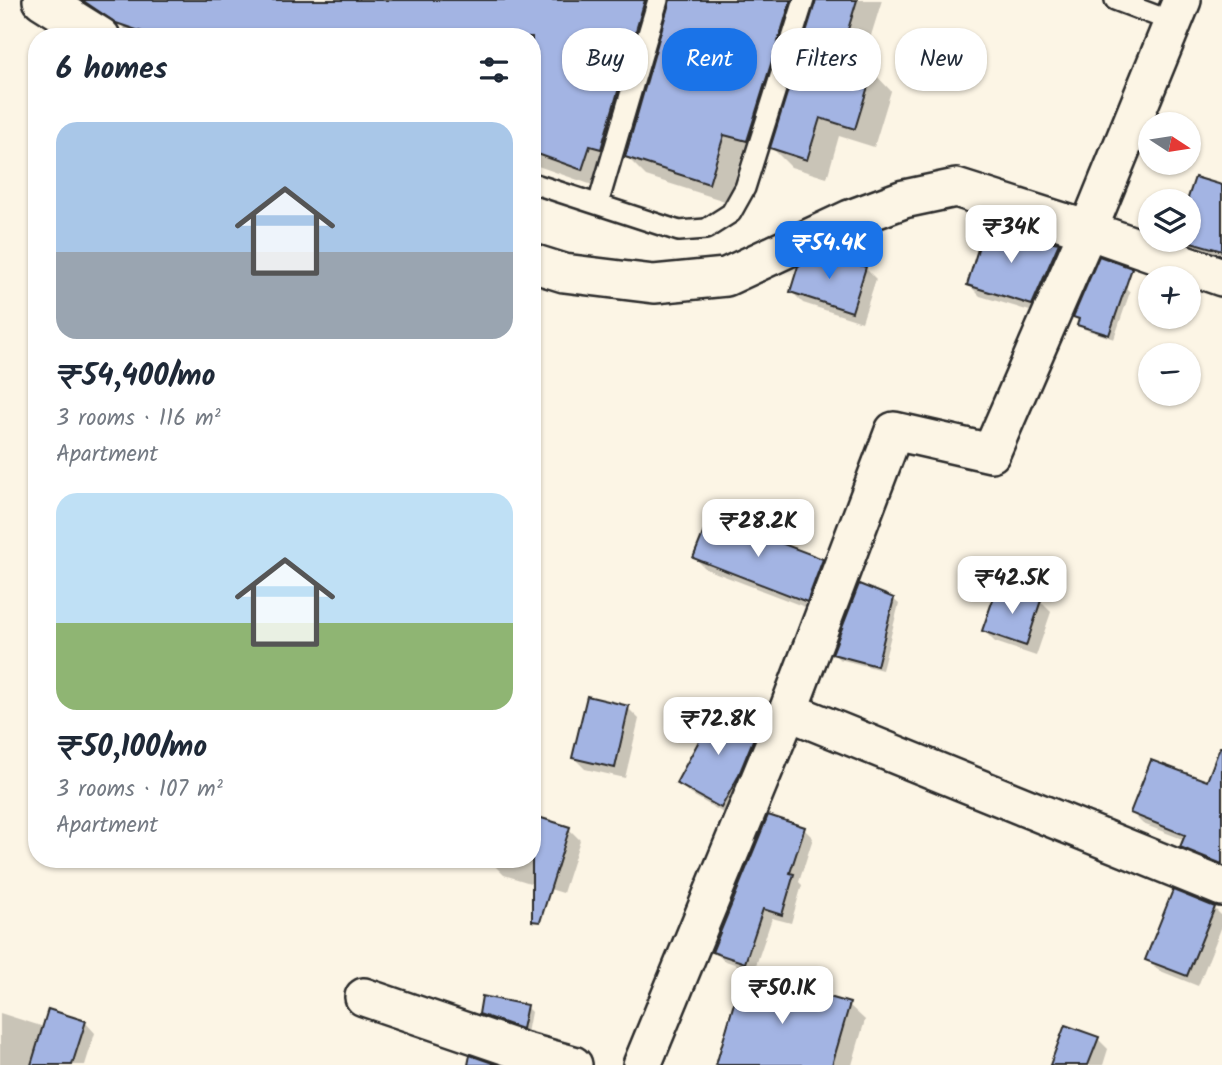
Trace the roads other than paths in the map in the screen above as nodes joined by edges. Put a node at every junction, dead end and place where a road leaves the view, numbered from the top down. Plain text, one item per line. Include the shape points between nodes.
1 (42, 0) edge
2 (658, 0) edge
3 (804, 0) edge
4 (1115, 0) edge
5 (1178, 11) edge
6 (87, 28) edge
7 (541, 186) edge
8 (598, 204) junction
9 (1088, 230) junction
10 (541, 265) edge
11 (1222, 277) edge
12 (788, 711) junction
13 (1222, 887) edge
14 (364, 997) dead end
15 (573, 1065) edge
16 (642, 1065) edge

1 - 6 street
2 - 8 lane
3 - 8 lane via 745,188 731,213 706,229 679,230
4 - 5 lane
5 - 9 street
7 - 8 lane
9 - 10 street via 956,188 904,199 850,219 726,277 654,284 564,273
9 - 11 street
9 - 12 street via 991,453 894,431
12 - 13 street
12 - 16 street
14 - 15 street

